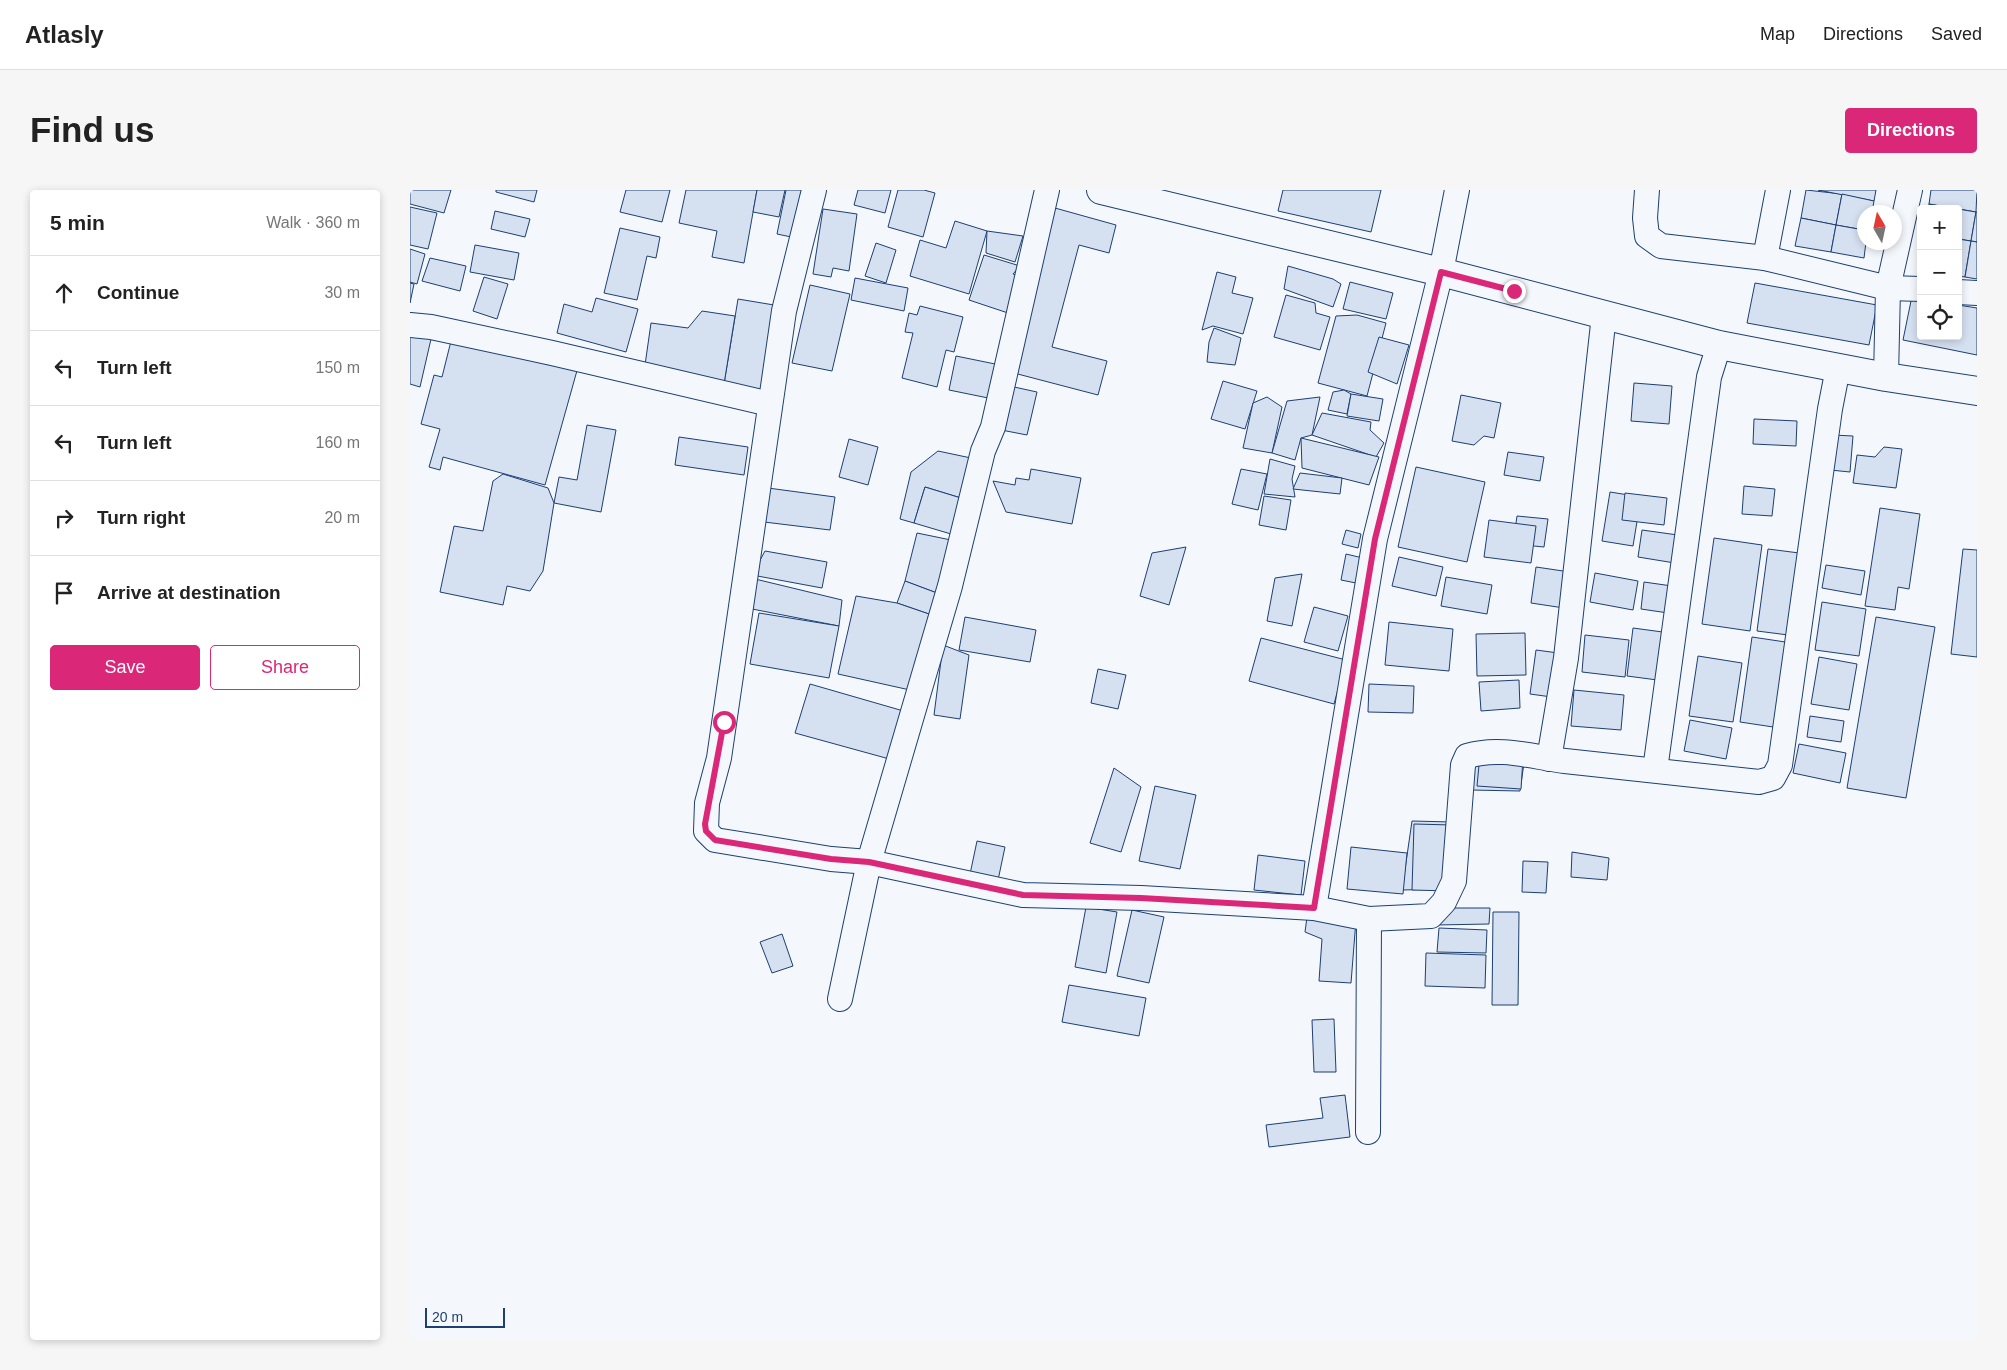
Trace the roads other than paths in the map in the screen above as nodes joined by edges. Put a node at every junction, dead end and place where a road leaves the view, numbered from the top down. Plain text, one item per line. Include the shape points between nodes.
1 (814, 190) edge
2 (1047, 190) edge
3 (1101, 190) edge
4 (1457, 190) edge
5 (1646, 190) edge
6 (1778, 190) edge
7 (1910, 190) edge
8 (1152, 196) edge
9 (1764, 258) junction
10 (1441, 272) junction
11 (1888, 288) junction
12 (1917, 290) edge
13 (1962, 292) edge
14 (1977, 293) edge
15 (1604, 316) junction
16 (410, 325) edge
17 (1719, 346) junction
18 (1838, 368) junction
19 (1886, 377) junction
20 (1977, 391) edge
21 (770, 404) junction
22 (1549, 759) junction
23 (1655, 770) junction
24 (869, 862) junction
25 (1314, 908) junction
26 (1369, 919) junction
27 (840, 999) dead end
28 (1368, 1132) dead end

1 - 21 street via 784,311
2 - 24 street via 993,427 983,451 950,586
3 - 8 street
4 - 10 street
5 - 9 street via 1647,236 1661,246
6 - 9 street
7 - 11 street
8 - 10 street
9 - 11 street
10 - 15 street
10 - 25 street via 1375,539
11 - 12 street
11 - 19 street
13 - 14 street
15 - 17 street
15 - 22 street via 1566,658
16 - 21 street via 552,353
17 - 18 street
17 - 23 street via 1709,377
18 - 19 street
18 - 23 street via 1780,765 1772,778 1759,782
19 - 20 street
21 - 24 street via 719,758 707,803 706,831 715,840
22 - 23 street
22 - 26 street via 1509,751 1467,756 1463,765 1452,891 1431,916
24 - 25 street via 1023,895
24 - 27 street
25 - 26 street
26 - 28 street

